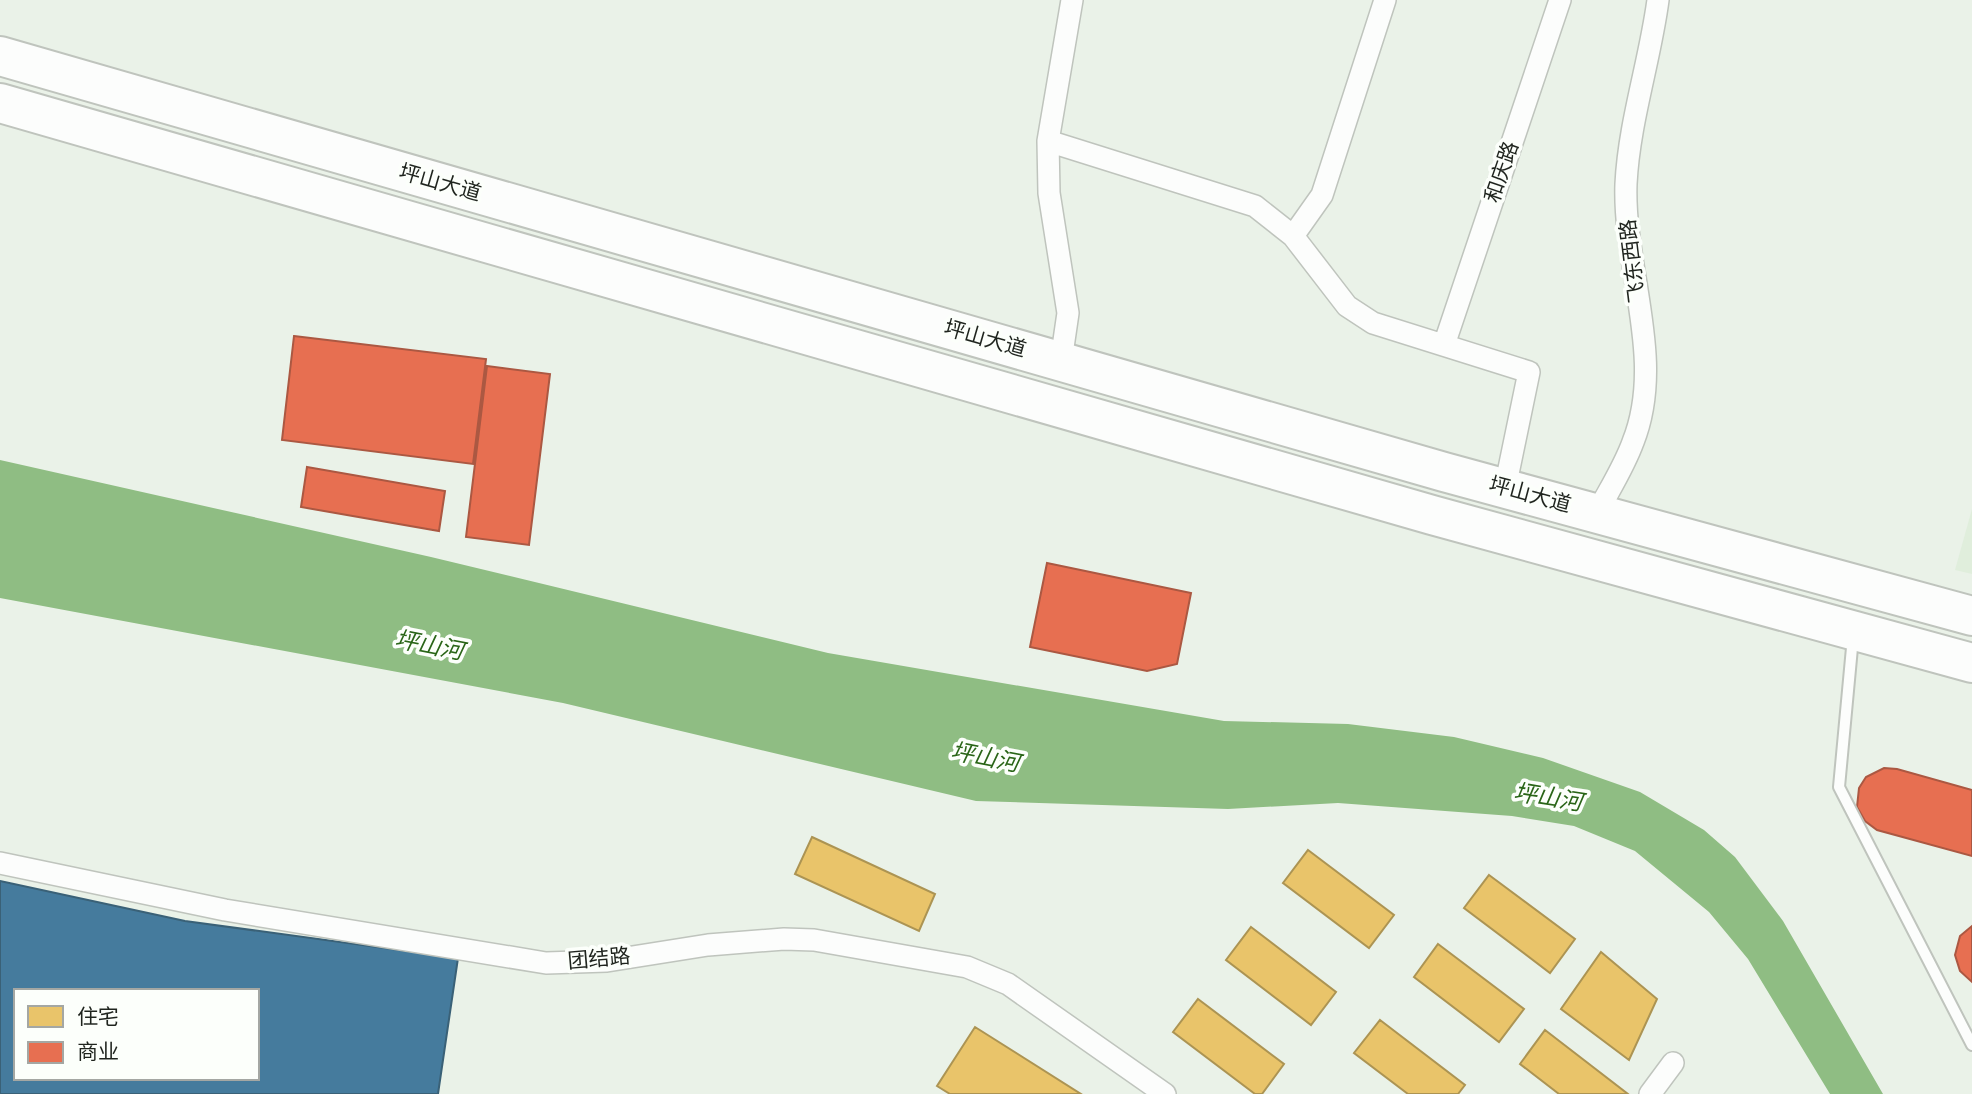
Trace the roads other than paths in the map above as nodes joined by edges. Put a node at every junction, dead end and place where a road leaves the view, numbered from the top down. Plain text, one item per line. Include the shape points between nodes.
1 (1072, 0) edge
2 (1385, 0) edge
3 (1560, 0) edge
4 (1658, 0) edge
5 (10, 57) edge
6 (0, 103) edge
7 (1048, 141) junction
8 (1293, 236) junction
9 (1444, 345) junction
10 (1061, 361) junction
11 (1506, 488) junction
12 (1597, 513) junction
13 (1972, 616) edge
14 (1854, 630) junction
15 (1972, 663) edge
16 (0, 863) edge
17 (1972, 1045) edge
18 (1673, 1063) dead end
19 (1165, 1094) edge
20 (1650, 1094) edge

1 - 7 street
2 - 8 street via 1322,195
3 - 9 street, 和庆路
4 - 12 street, 飞东西路 via 1626,182 1627,229 1646,357 1644,394 1634,441
5 - 10 highway, 坪山大道
6 - 14 highway via 1432,515
7 - 8 street via 1255,206
7 - 10 street via 1049,193 1068,313
8 - 9 street via 1347,306 1373,323
9 - 11 street via 1529,372
10 - 11 highway, 坪山大道
11 - 12 highway, 坪山大道
12 - 13 highway, 坪山大道
14 - 15 highway
14 - 17 lane via 1839,786
16 - 19 street, 团结路 via 225,910 546,963 607,961 785,939 967,967 1008,984
18 - 20 street

